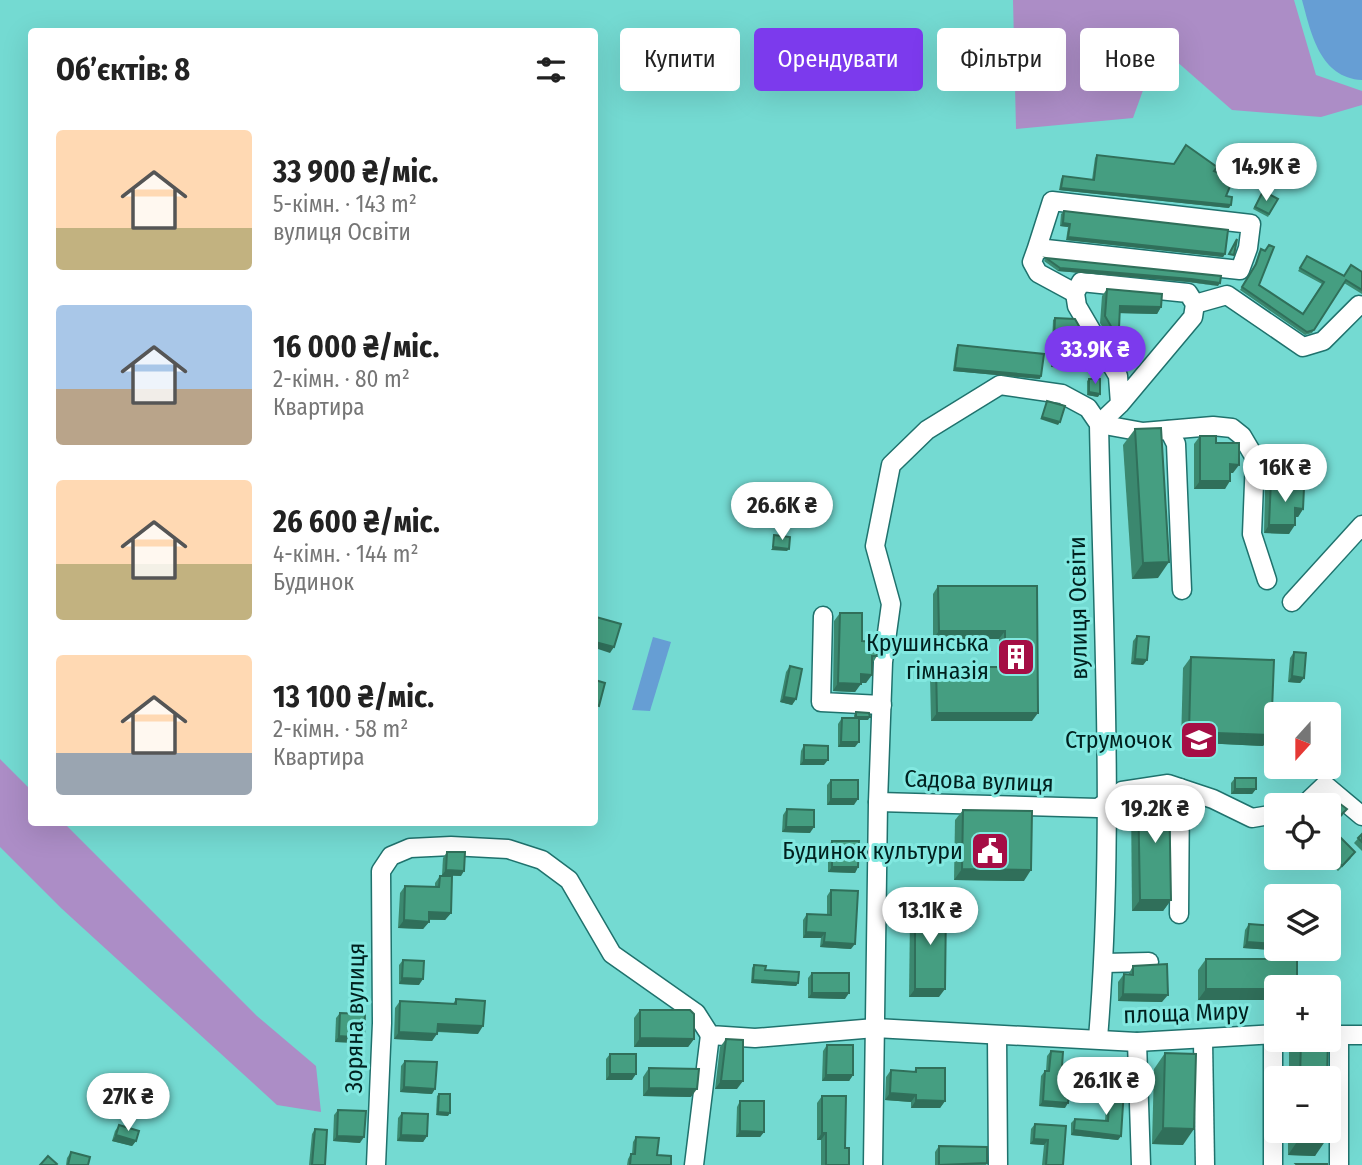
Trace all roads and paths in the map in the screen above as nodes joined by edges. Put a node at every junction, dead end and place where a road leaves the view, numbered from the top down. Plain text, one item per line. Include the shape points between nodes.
1 (1037, 248) junction
2 (1240, 270) junction
3 (1075, 293) junction
4 (1227, 295) junction
5 (1195, 304) junction
6 (1362, 306) edge
7 (1120, 404) junction
8 (1099, 424) junction
9 (1169, 430) junction
10 (1362, 525) edge
11 (1267, 580) dead end
12 (1182, 590) dead end
13 (1292, 602) dead end
14 (822, 616) dead end
15 (882, 705) junction
16 (1180, 788) junction
17 (1317, 793) edge
18 (1335, 793) edge
19 (1341, 798) edge
20 (878, 802) junction
21 (1106, 802) junction
22 (1264, 816) edge
23 (1362, 816) edge
24 (1179, 914) dead end
25 (1149, 962) edge
26 (1104, 963) junction
27 (875, 1028) junction
28 (710, 1035) junction
29 (997, 1035) junction
30 (1264, 1035) edge
31 (1341, 1035) edge
32 (1362, 1035) edge
33 (1098, 1038) junction
34 (1203, 1041) junction
35 (1137, 1042) junction
36 (1275, 1052) edge
37 (1335, 1052) edge
38 (376, 1165) edge
39 (694, 1165) edge
40 (873, 1165) edge
41 (998, 1165) edge
42 (1141, 1165) edge
43 (1205, 1165) edge
44 (1273, 1165) edge
45 (1339, 1165) edge

1 - 2 street
1 - 2 street via 1052,201 1251,224
1 - 3 street via 1032,262 1038,273
2 - 4 street
3 - 5 street via 1081,282 1188,293
3 - 7 street via 1077,306 1118,376
4 - 5 street
4 - 6 street via 1303,347 1323,341
5 - 7 street via 1194,317
7 - 8 street
8 - 9 street via 1143,432
8 - 15 street via 1088,408 1062,394 1000,385 927,430 891,465 875,547 891,604
8 - 21 street, вулиця Освіти
9 - 11 street via 1232,428 1251,446 1255,458 1252,534
9 - 12 street via 1176,444
10 - 13 street
14 - 15 street via 821,702
15 - 20 street
16 - 21 street, Садова вулиця via 1168,784 1122,791
16 - 22 street, Садова вулиця via 1252,818
16 - 24 street
17 - 18 street via 1325,785
19 - 23 street
20 - 21 street, Садова вулиця via 1098,808
20 - 27 street
21 - 26 street, вулиця Освіти
25 - 26 street
26 - 33 street, вулиця Освіти
27 - 28 street, площа Миру via 755,1038
27 - 29 street, площа Миру
27 - 40 street
28 - 38 street, Зоряна вулиця via 696,1013 612,954 569,880 542,860 508,849 410,848 391,856 382,871
28 - 39 street
29 - 33 street, площа Миру
29 - 41 street
30 - 34 street, площа Миру
31 - 32 street
33 - 35 street, площа Миру
34 - 35 street, площа Миру
34 - 43 street
35 - 42 street
36 - 44 street
37 - 45 street

